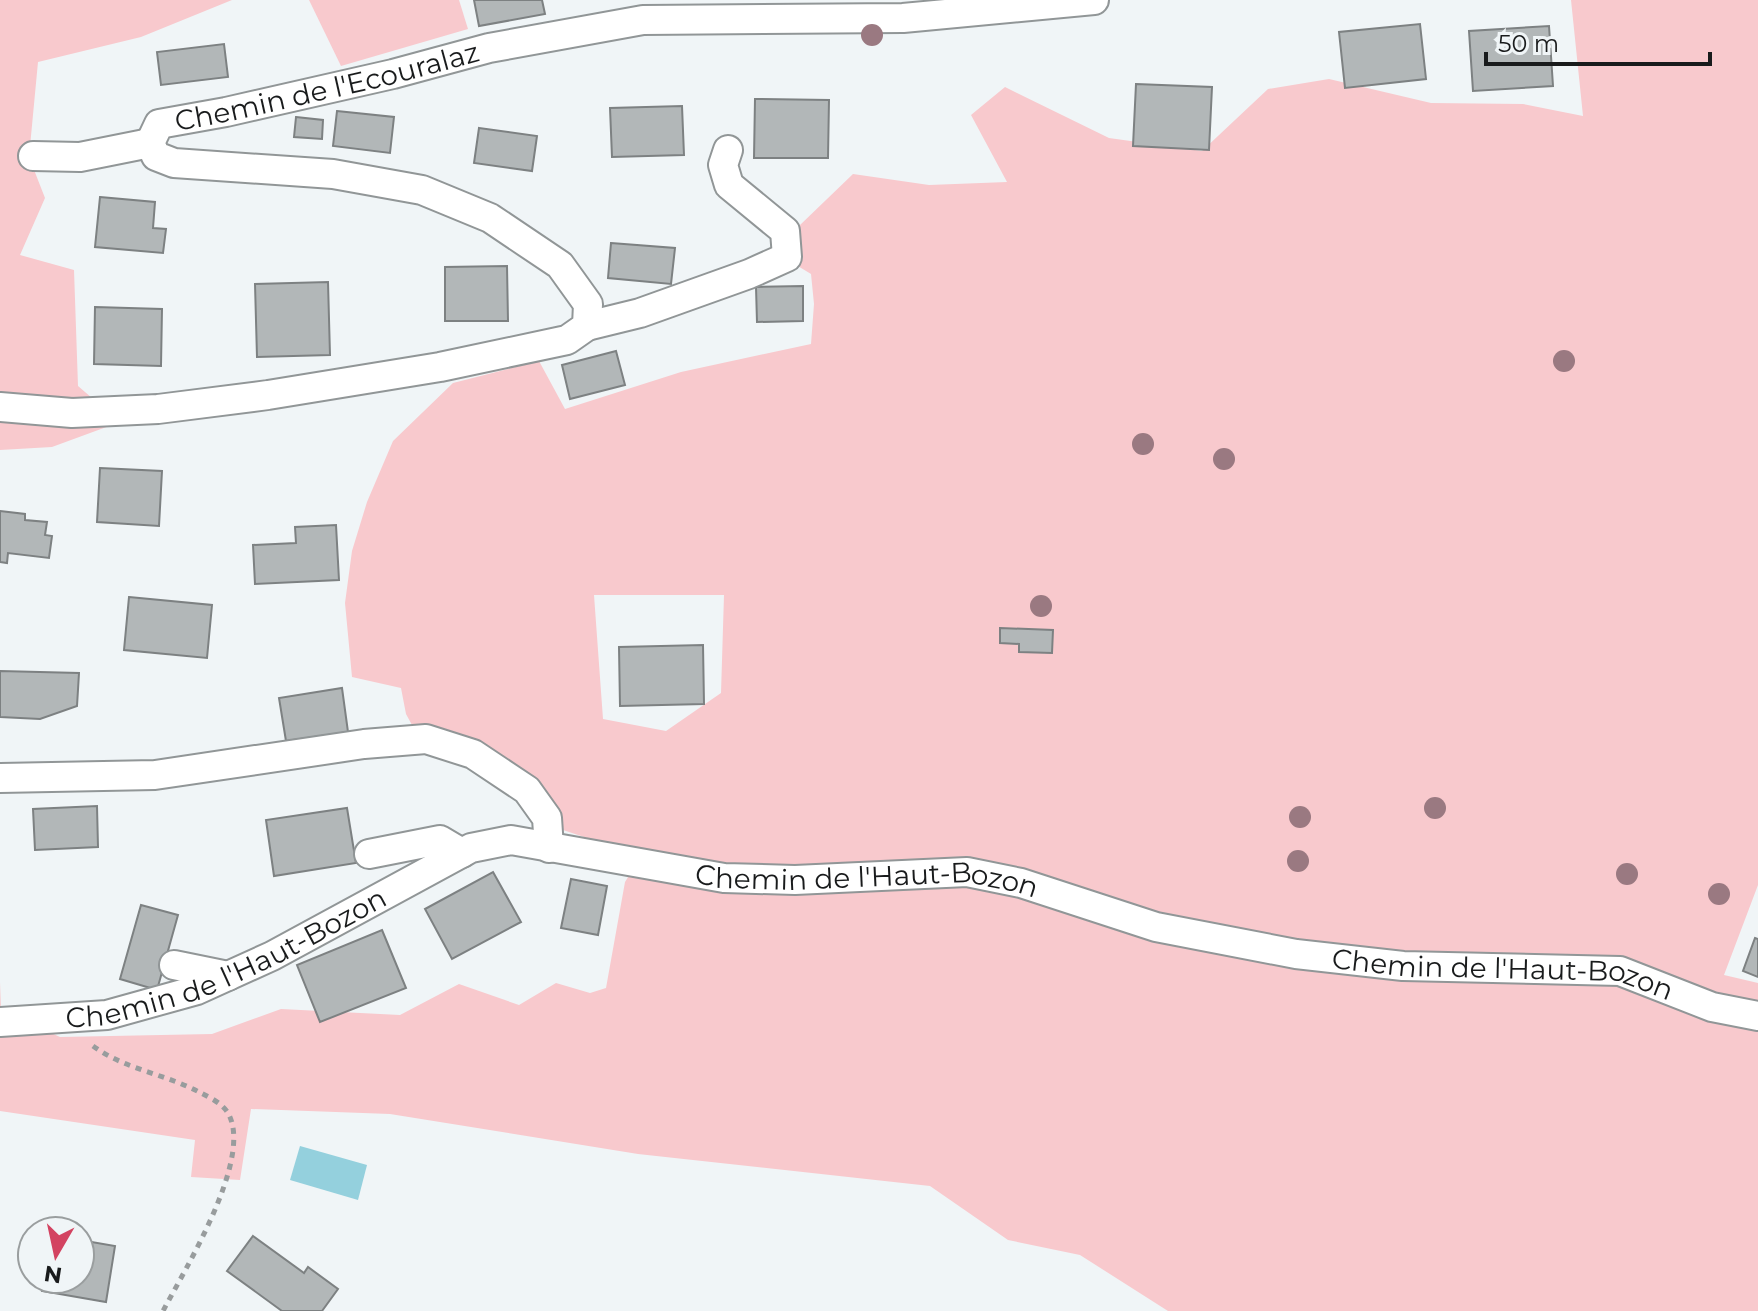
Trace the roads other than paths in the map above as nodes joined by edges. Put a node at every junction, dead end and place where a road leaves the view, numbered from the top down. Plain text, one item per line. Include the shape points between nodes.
1 (1094, 0) edge
2 (150, 143) junction
3 (728, 150) dead end
4 (33, 156) dead end
5 (587, 326) junction
6 (0, 407) edge
7 (0, 778) edge
8 (549, 848) junction
9 (462, 853) junction
10 (369, 854) dead end
11 (174, 965) dead end
12 (228, 976) junction
13 (1758, 1016) edge
14 (0, 1022) edge

1 - 2 street, Chemin de l'Ecouralaz via 903,18 643,20 489,48 159,124
2 - 4 street via 80,157
2 - 5 street, Chemin de l'Ecouralaz via 156,156 174,163 333,174 422,190 490,218 560,265 588,304
3 - 5 street via 723,165 729,185 785,231 787,257 640,313
5 - 6 street via 567,340 440,367 253,397 72,413
7 - 8 street via 155,775 426,739 473,754 527,790 547,818
8 - 9 street, Chemin de l'Haut-Bozon via 511,840
8 - 13 street, Chemin de l'Haut-Bozon via 724,878 967,872 1021,883 1156,927 1296,954 1403,966 1620,971 1712,1007
9 - 10 street via 440,840
9 - 12 street, Chemin de l'Haut-Bozon
11 - 12 street
12 - 14 street, Chemin de l'Haut-Bozon via 107,1015

